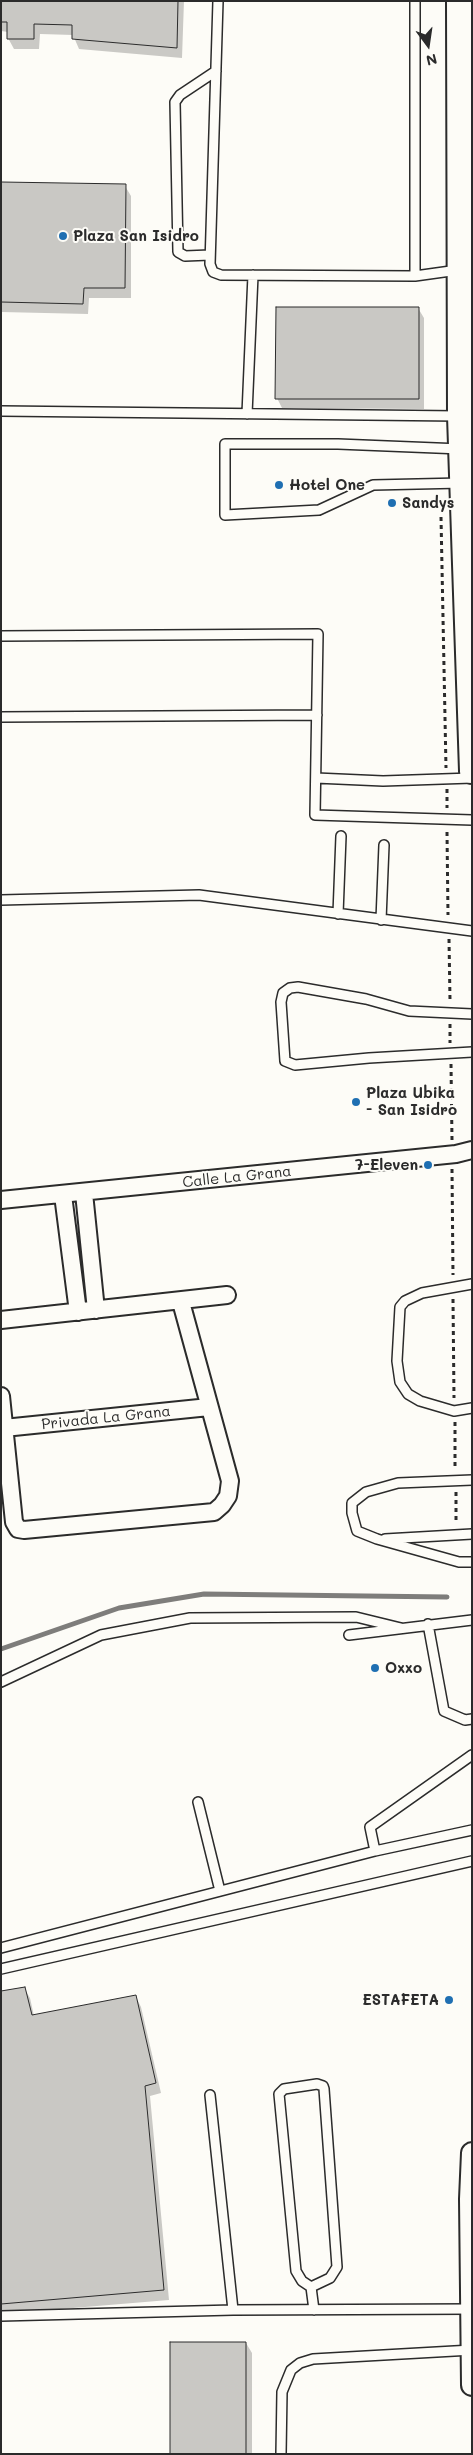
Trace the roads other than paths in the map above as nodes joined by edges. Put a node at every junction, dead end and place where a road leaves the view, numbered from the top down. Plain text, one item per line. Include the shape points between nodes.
1 (218, 1) edge
2 (415, 1) edge
3 (459, 1) edge
4 (216, 71) junction
5 (210, 255) junction
6 (467, 270) edge
7 (253, 275) junction
8 (415, 276) junction
9 (1, 411) edge
10 (247, 414) junction
11 (460, 416) junction
12 (461, 448) junction
13 (462, 482) junction
14 (1, 636) edge
15 (316, 715) junction
16 (1, 717) edge
17 (472, 771) edge
18 (316, 778) junction
19 (472, 778) edge
20 (472, 820) edge
21 (341, 836) dead end
22 (384, 845) dead end
23 (1, 900) edge
24 (338, 914) junction
25 (381, 920) junction
26 (472, 931) edge
27 (472, 1014) edge
28 (472, 1052) edge
29 (472, 1150) edge
30 (84, 1193) junction
31 (62, 1195) junction
32 (1, 1200) edge
33 (472, 1284) edge
34 (227, 1295) dead end
35 (181, 1302) junction
36 (96, 1310) junction
37 (78, 1312) junction
38 (1, 1320) edge
39 (1, 1396) edge
40 (209, 1407) junction
41 (472, 1408) edge
42 (4, 1428) junction
43 (472, 1480) edge
44 (472, 1534) edge
45 (376, 1539) junction
46 (472, 1562) edge
47 (472, 1620) edge
48 (428, 1624) junction
49 (401, 1628) junction
50 (349, 1635) dead end
51 (1, 1682) edge
52 (472, 1719) edge
53 (472, 1755) edge
54 (198, 1802) dead end
55 (472, 1830) edge
56 (374, 1851) junction
57 (472, 1861) edge
58 (220, 1891) junction
59 (1, 1948) edge
60 (1, 1969) edge
61 (210, 2095) dead end
62 (472, 2154) edge
63 (311, 2287) junction
64 (471, 2308) edge
65 (232, 2310) junction
66 (314, 2310) junction
67 (1, 2316) edge
68 (472, 2350) edge
69 (472, 2385) edge
70 (282, 2454) edge

1 - 4 lane
2 - 8 lane
3 - 6 main road via 458,161
4 - 5 lane
4 - 5 lane via 180,95 175,102 178,252 185,256
5 - 7 lane via 213,272
6 - 8 lane
6 - 11 main road
7 - 8 lane
7 - 10 lane
9 - 10 lane
10 - 11 lane
11 - 12 main road
12 - 13 main road
12 - 13 lane via 225,444 225,515 320,510 373,485
13 - 17 main road
14 - 15 lane via 318,634
15 - 16 lane
15 - 18 lane
18 - 19 lane via 383,781
18 - 20 lane via 315,815
21 - 24 lane
22 - 25 lane
23 - 24 lane via 199,895
24 - 25 lane
25 - 26 lane
27 - 28 lane via 409,1011 366,999 298,987 283,993 281,1002 285,1061 295,1065
29 - 30 street, Calle La Grana
30 - 31 street, Calle La Grana
30 - 36 street
31 - 32 street, Calle La Grana
31 - 37 street
33 - 41 lane via 422,1292 405,1301 400,1307 397,1361 400,1382 408,1394 420,1401 454,1410
34 - 35 street
35 - 36 street
35 - 40 street
36 - 37 street
37 - 38 street
39 - 42 street
40 - 42 street, Privada La Grana
40 - 42 street via 230,1481 228,1496 214,1512 18,1528 14,1522
43 - 45 lane via 398,1483 366,1492 352,1503 353,1522 357,1531
44 - 45 lane
45 - 46 lane via 459,1562
47 - 48 lane
48 - 49 lane
48 - 52 lane via 444,1711 465,1720
49 - 50 lane
49 - 51 lane via 356,1617 190,1618 101,1635
53 - 56 lane via 370,1827
54 - 58 lane
55 - 56 lane
56 - 58 lane
57 - 60 lane
58 - 59 lane
61 - 65 lane
62 - 64 street
63 - 63 lane via 296,2271 279,2094 284,2088 317,2084 324,2089 337,2268 330,2278
63 - 66 lane
64 - 66 lane
64 - 68 street
65 - 66 lane
65 - 67 lane
68 - 69 street
68 - 70 lane via 313,2359 300,2363 291,2370 282,2392

